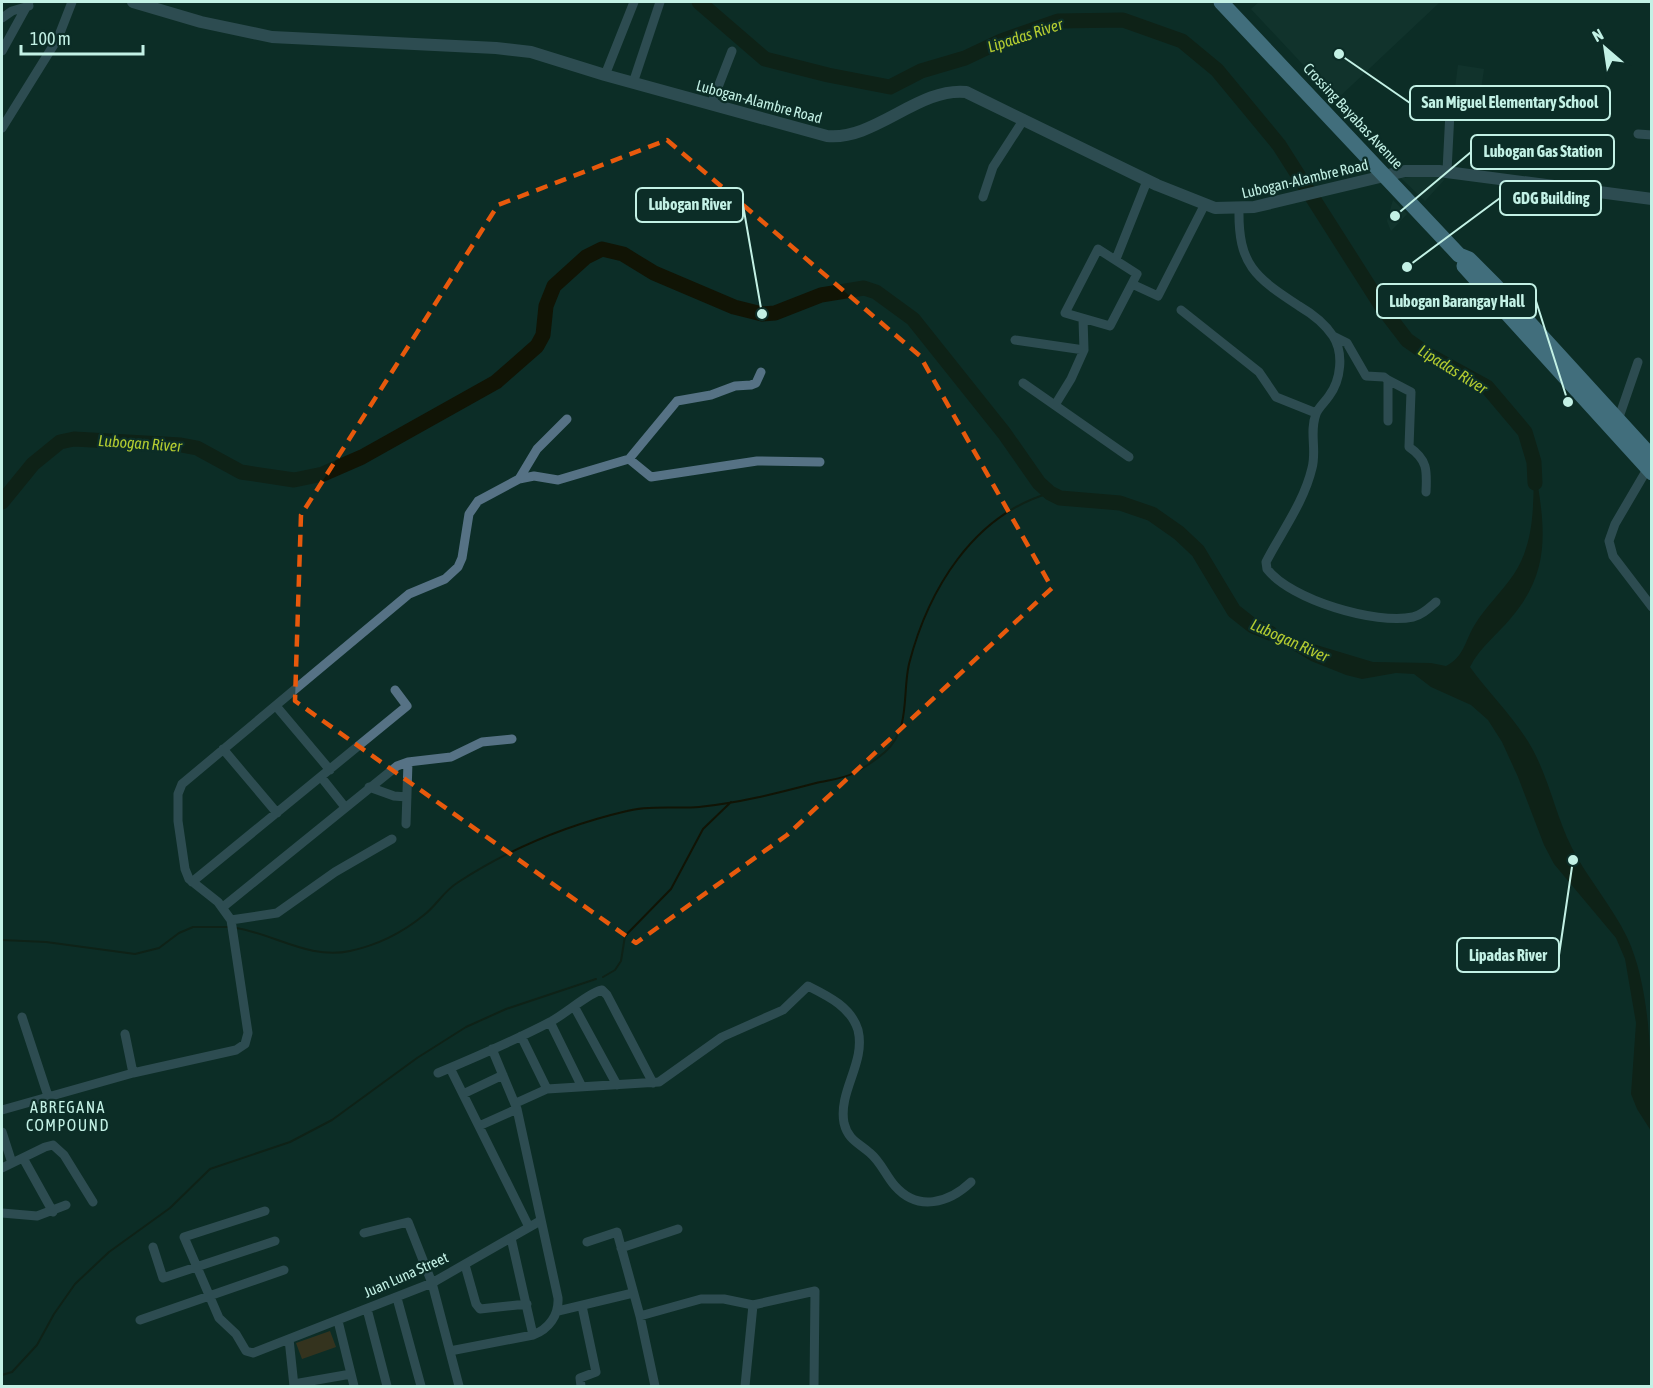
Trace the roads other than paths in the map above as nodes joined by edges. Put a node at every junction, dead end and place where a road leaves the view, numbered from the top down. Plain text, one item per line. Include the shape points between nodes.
1 (72, 2) edge
2 (133, 2) edge
3 (634, 2) edge
4 (660, 2) edge
5 (1221, 2) edge
6 (29, 4) edge
7 (2, 18) edge
8 (2, 51) edge
9 (732, 51) dead end
10 (605, 75) junction
11 (633, 83) junction
12 (1451, 92) dead end
13 (711, 105) junction
14 (1024, 119) junction
15 (2, 128) edge
16 (1638, 134) dead end
17 (1652, 135) edge
18 (1446, 171) junction
19 (1384, 176) junction
20 (1147, 181) junction
21 (983, 197) dead end
22 (1652, 199) edge
23 (1204, 206) junction
24 (1239, 209) junction
25 (1459, 255) junction
26 (1116, 259) junction
27 (1132, 284) junction
28 (1181, 310) dead end
29 (1083, 319) junction
30 (1333, 336) junction
31 (1015, 340) dead end
32 (1084, 350) junction
33 (1638, 362) dead end
34 (761, 372) dead end
35 (1388, 380) junction
36 (1023, 383) dead end
37 (1054, 405) junction
38 (1316, 413) junction
39 (567, 419) dead end
40 (1618, 420) junction
41 (1388, 421) dead end
42 (1129, 457) dead end
43 (629, 459) junction
44 (820, 462) dead end
45 (1650, 465) edge
46 (519, 479) junction
47 (1426, 492) dead end
48 (1436, 602) dead end
49 (1652, 608) edge
50 (395, 690) dead end
51 (276, 706) junction
52 (512, 739) dead end
53 (223, 749) junction
54 (408, 762) junction
55 (330, 770) junction
56 (321, 777) junction
57 (369, 788) junction
58 (407, 797) junction
59 (345, 807) junction
60 (277, 813) junction
61 (406, 824) dead end
62 (392, 839) dead end
63 (192, 882) junction
64 (223, 907) junction
65 (231, 920) junction
66 (575, 1008) junction
67 (22, 1017) dead end
68 (550, 1022) junction
69 (125, 1034) dead end
70 (521, 1036) junction
71 (492, 1049) junction
72 (450, 1068) junction
73 (133, 1073) junction
74 (438, 1073) dead end
75 (503, 1075) junction
76 (653, 1083) junction
77 (617, 1085) junction
78 (582, 1086) junction
79 (547, 1089) junction
80 (464, 1094) junction
81 (48, 1096) junction
82 (517, 1106) junction
83 (2, 1110) edge
84 (479, 1126) junction
85 (2, 1132) edge
86 (23, 1158) junction
87 (12, 1163) junction
88 (2, 1168) edge
89 (971, 1182) dead end
90 (93, 1203) dead end
91 (66, 1205) dead end
92 (265, 1211) dead end
93 (53, 1212) junction
94 (2, 1213) edge
95 (540, 1221) junction
96 (529, 1227) junction
97 (678, 1229) dead end
98 (364, 1233) dead end
99 (511, 1238) junction
100 (275, 1241) dead end
101 (586, 1242) dead end
102 (153, 1247) dead end
103 (621, 1248) junction
104 (465, 1265) junction
105 (198, 1266) junction
106 (284, 1270) dead end
107 (432, 1283) junction
108 (633, 1293) junction
109 (210, 1296) junction
110 (397, 1298) junction
111 (527, 1304) junction
112 (753, 1305) junction
113 (582, 1306) junction
114 (368, 1309) junction
115 (558, 1311) junction
116 (640, 1317) junction
117 (140, 1320) dead end
118 (338, 1321) junction
119 (533, 1335) junction
120 (289, 1339) junction
121 (450, 1351) junction
122 (351, 1374) junction
123 (294, 1385) edge
124 (354, 1386) edge
125 (387, 1386) edge
126 (421, 1386) edge
127 (459, 1386) edge
128 (581, 1386) edge
129 (655, 1386) edge
130 (745, 1386) edge
131 (814, 1386) edge

1 - 15 street via 58,38
2 - 10 street, Lubogan-Alambre Road via 272,37 516,50
3 - 10 street
4 - 11 street
5 - 19 main road, Crossing Bayabas Avenue
6 - 7 street
6 - 8 street
9 - 13 street
10 - 11 street, Lubogan-Alambre Road
11 - 13 street, Lubogan-Alambre Road
12 - 18 street
13 - 14 street, Lubogan-Alambre Road via 836,137 954,90 977,95
14 - 20 street, Lubogan-Alambre Road
14 - 21 street via 993,167
16 - 17 street
18 - 19 street, Lubogan-Alambre Road via 1414,170
18 - 22 street, Lubogan-Alambre Road
19 - 24 street, Lubogan-Alambre Road
19 - 25 main road, Crossing Bayabas Avenue
20 - 23 street, Lubogan-Alambre Road
20 - 26 street
23 - 24 street, Lubogan-Alambre Road
23 - 27 street via 1158,297
24 - 30 street via 1239,243 1248,262 1265,282 1310,312
25 - 40 main road, Crossing Bayabas Avenue via 1469,259 1495,285
25 - 45 main road, Crossing Bayabas Avenue via 1486,294
26 - 27 street via 1137,274
26 - 29 street via 1098,249 1086,267 1065,314
27 - 29 street via 1110,326
28 - 38 street via 1259,372 1276,398
29 - 32 street
30 - 35 street via 1347,343 1366,376
30 - 38 street via 1339,353 1338,380
31 - 32 street
32 - 37 street
33 - 40 street
34 - 43 street via 751,385 685,398 671,405
35 - 41 street
35 - 47 street via 1411,392 1409,447 1420,454 1428,467
36 - 37 street
37 - 42 street
38 - 48 street via 1309,479 1266,561 1267,569 1319,604 1377,618 1413,617
39 - 46 street via 537,449
40 - 45 main road, Crossing Bayabas Avenue
43 - 44 street via 651,477 757,460
43 - 46 street via 558,480 534,476
45 - 49 street via 1609,541 1612,556
46 - 51 street via 472,507 462,558 453,573 409,594
50 - 55 street via 407,706
51 - 53 street
51 - 55 street
52 - 54 street via 476,744 451,757
53 - 60 street
53 - 63 street via 186,779 178,794 183,862
54 - 57 street
54 - 58 street
55 - 56 street
56 - 59 street
56 - 60 street
57 - 58 street
57 - 59 street
58 - 61 street
59 - 64 street
60 - 63 street
62 - 65 street via 335,872 277,913
63 - 64 street
64 - 65 street
65 - 73 street via 248,1033 245,1044 236,1050
66 - 68 street
66 - 76 street via 596,991 604,992
66 - 77 street
67 - 81 street
68 - 70 street
68 - 78 street
69 - 73 street
70 - 71 street
70 - 79 street
71 - 72 street
71 - 75 street
72 - 74 street
72 - 80 street
73 - 81 street
75 - 80 street
75 - 82 street
76 - 77 street
76 - 89 street via 670,1076 722,1036 783,1010 808,986 839,1003 857,1028 858,1059 843,1107 844,1124 852,1140 870,1153 907,1196 920,1201 947,1200
77 - 78 street
78 - 79 street
79 - 82 street
80 - 84 street
81 - 83 street
82 - 84 street
82 - 95 street
84 - 96 street
85 - 87 street
86 - 87 street
86 - 90 street via 49,1145 57,1147
86 - 93 street
87 - 88 street
91 - 93 street
92 - 105 street via 184,1237
93 - 94 street via 37,1216
95 - 96 street, Juan Luna Street
95 - 115 street
96 - 99 street, Juan Luna Street
97 - 103 street
98 - 107 street via 408,1222
99 - 104 street, Juan Luna Street
99 - 111 street
100 - 105 street
101 - 103 street via 617,1232
102 - 105 street via 163,1278
103 - 108 street
104 - 107 street, Juan Luna Street
104 - 111 street via 480,1309
105 - 109 street
106 - 109 street
107 - 110 street, Juan Luna Street
107 - 121 street
108 - 113 street
108 - 116 street
109 - 117 street
109 - 120 street, Juan Luna Street via 219,1318 249,1353
110 - 114 street, Juan Luna Street
110 - 126 street
111 - 119 street
112 - 116 street via 712,1298
112 - 130 street
112 - 131 street via 815,1291
113 - 115 street
113 - 128 street via 596,1372 579,1378
114 - 118 street, Juan Luna Street
114 - 125 street
115 - 119 street via 545,1329
116 - 129 street
118 - 120 street, Juan Luna Street
118 - 122 street
119 - 121 street
120 - 123 street
121 - 127 street
122 - 123 street
122 - 124 street

